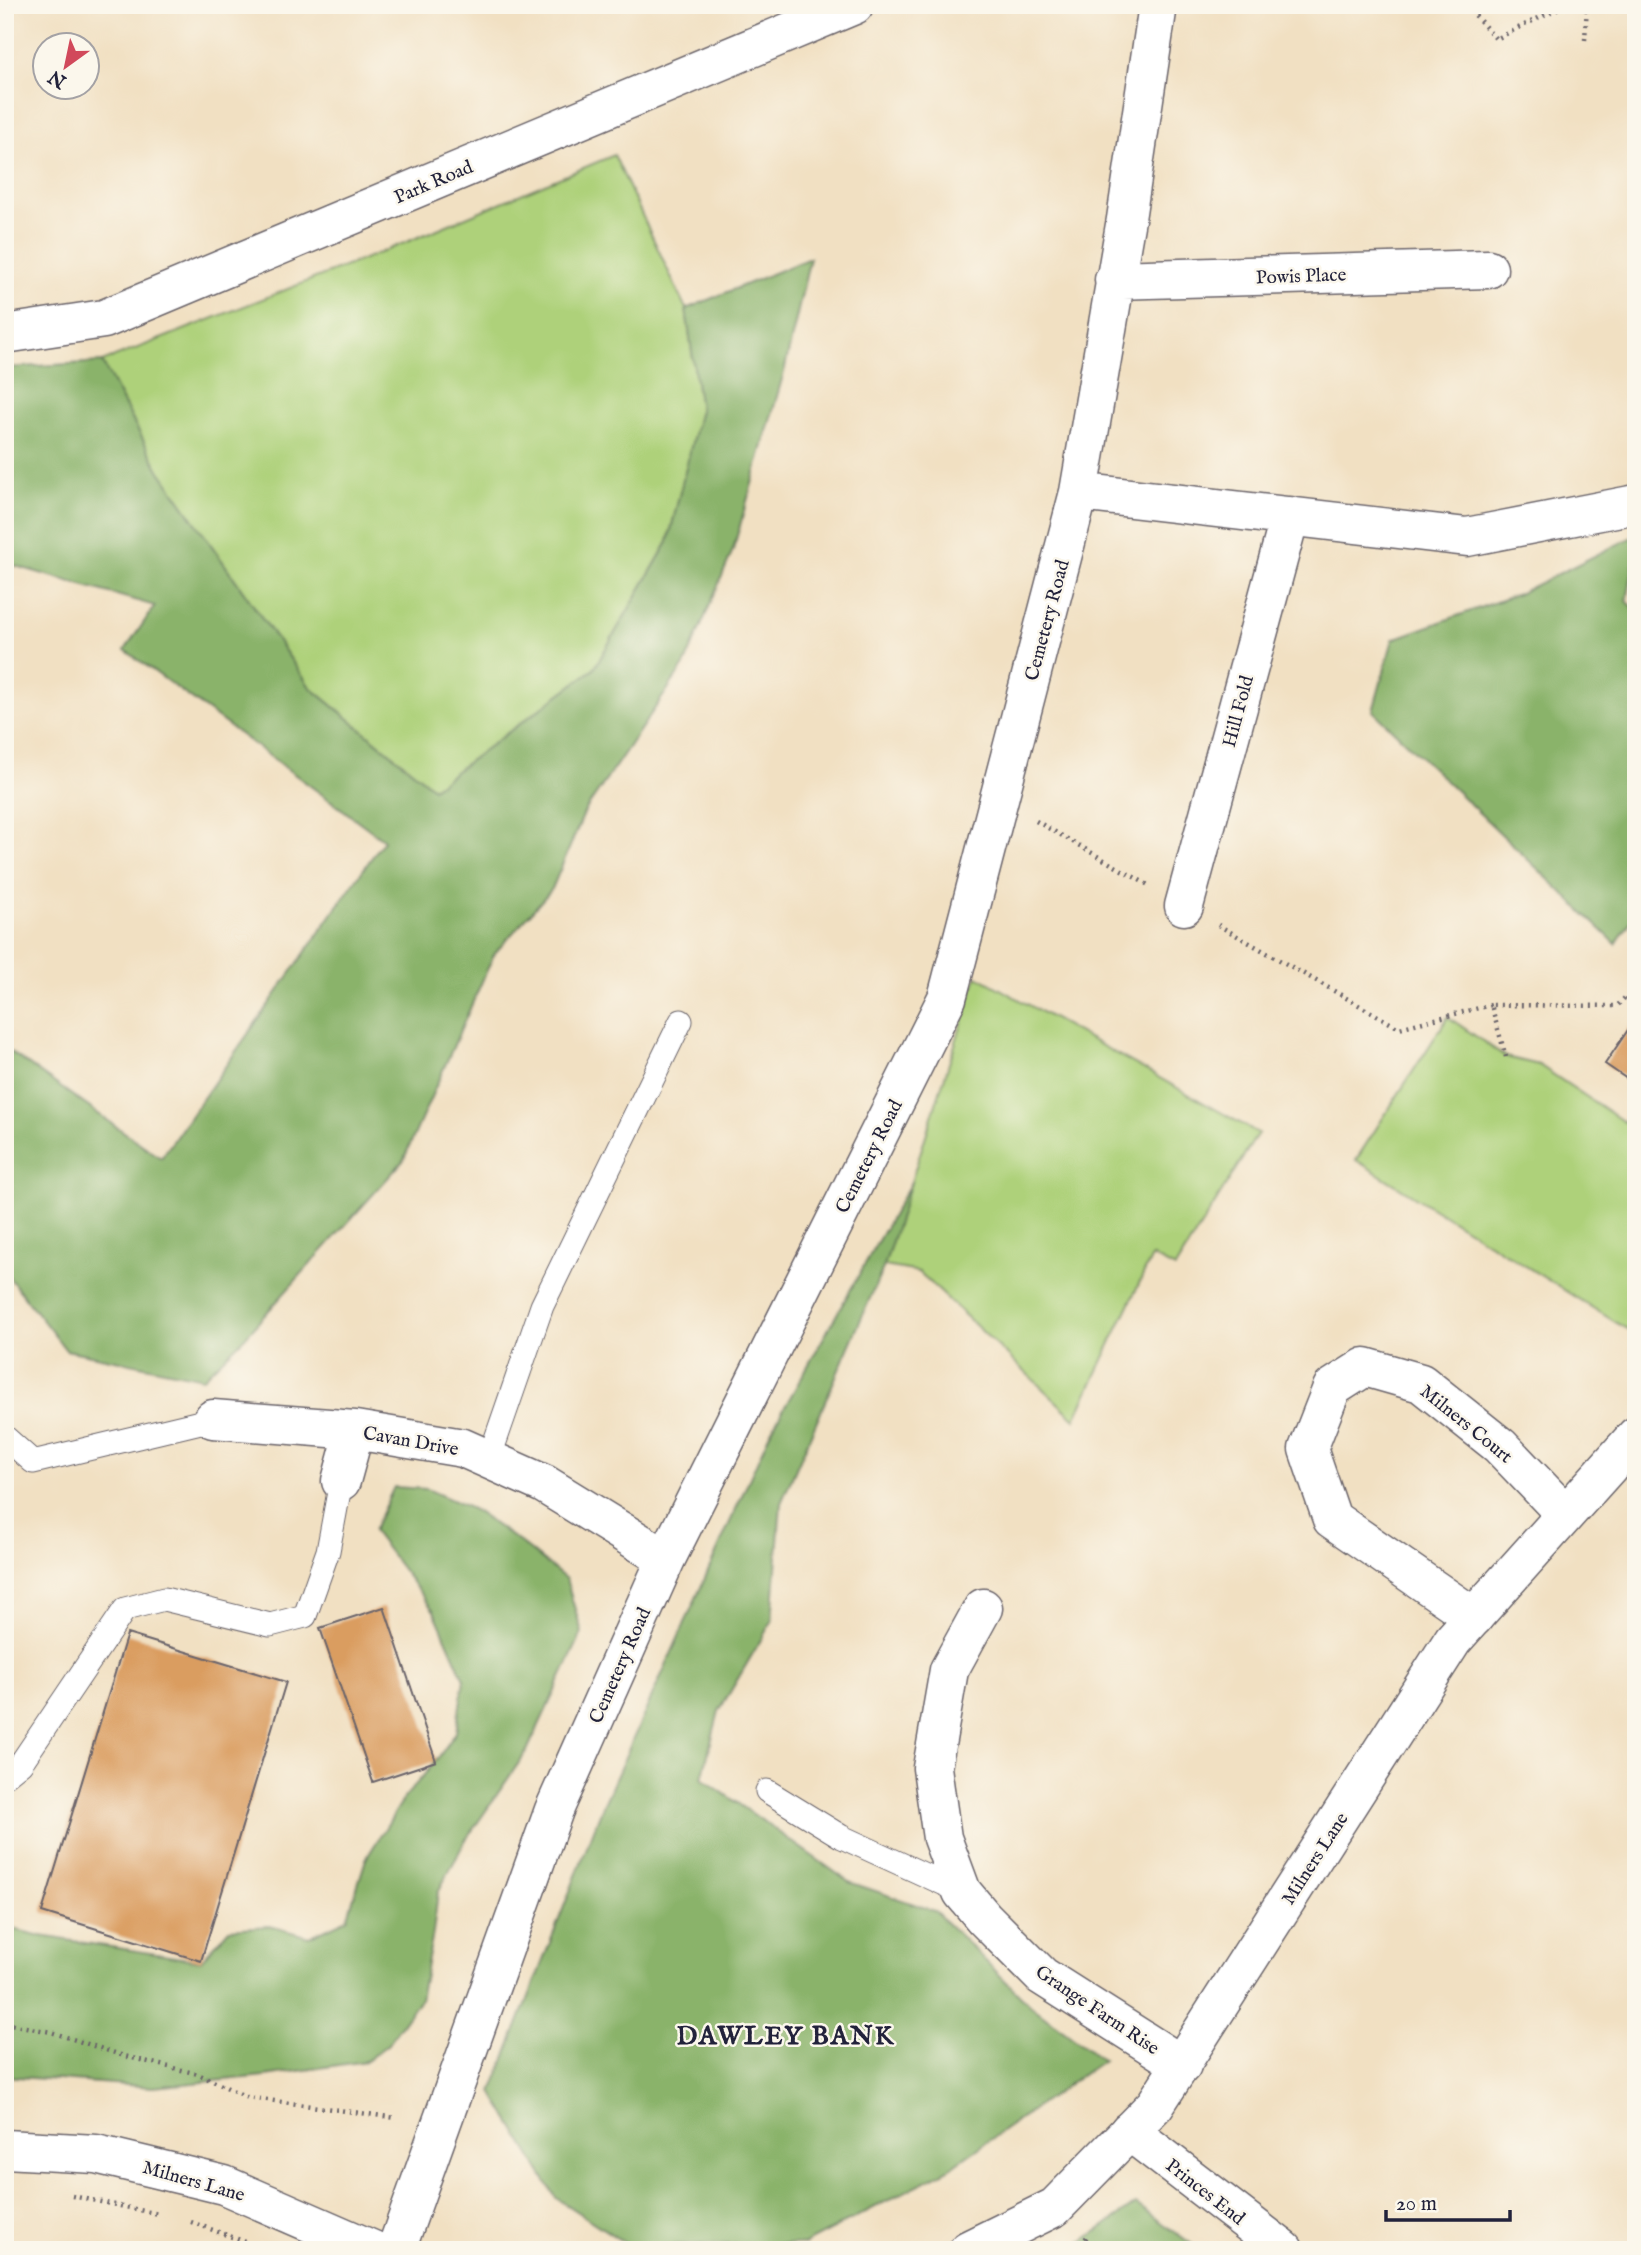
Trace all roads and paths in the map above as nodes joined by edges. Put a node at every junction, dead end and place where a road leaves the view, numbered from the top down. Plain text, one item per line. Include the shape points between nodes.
1 (854, 5) edge
2 (1158, 5) edge
3 (1466, 5) edge
4 (1565, 5) edge
5 (1587, 5) edge
6 (1585, 40) dead end
7 (1488, 269) dead end
8 (1114, 281) junction
9 (5, 334) edge
10 (1079, 492) junction
11 (1636, 504) edge
12 (1290, 516) junction
13 (999, 800) junction
14 (1184, 906) junction
15 (1636, 986) edge
16 (1491, 1005) junction
17 (681, 1021) dead end
18 (1506, 1057) dead end
19 (213, 1419) joint
20 (355, 1430) junction
21 (1636, 1436) edge
22 (5, 1437) edge
23 (489, 1460) junction
24 (341, 1481) joint
25 (1565, 1514) junction
26 (666, 1559) junction
27 (983, 1608) dead end
28 (1474, 1617) junction
29 (5, 1776) edge
30 (767, 1791) dead end
31 (962, 1892) junction
32 (5, 2024) edge
33 (1182, 2065) junction
34 (396, 2118) dead end
35 (1129, 2131) junction
36 (5, 2149) edge
37 (60, 2194) dead end
38 (161, 2215) dead end
39 (187, 2220) dead end
40 (255, 2246) dead end
41 (373, 2250) edge
42 (396, 2250) edge
43 (968, 2250) edge
44 (1284, 2250) edge

1 - 9 street, Park Road via 104,319
2 - 8 street, Cemetery Road
3 - 4 path via 1496,39
5 - 6 path
7 - 8 street, Powis Place
8 - 10 street, Cemetery Road
10 - 12 street
10 - 13 street, Cemetery Road
11 - 12 street via 1467,537
12 - 14 street, Hill Fold
13 - 14 path
13 - 26 street, Cemetery Road via 947,998
14 - 16 path via 1399,1028
15 - 16 path via 1617,1006
16 - 18 path
17 - 23 lane via 542,1306
19 - 20 street, Cavan Drive
19 - 22 lane via 33,1462
20 - 23 street, Cavan Drive via 463,1448
20 - 24 street
21 - 25 street, Milners Lane
23 - 26 street, Cavan Drive via 544,1484
24 - 29 lane via 328,1551 305,1616 270,1625 164,1599 125,1609 21,1763
25 - 28 street, Milners Lane
25 - 28 street, Milners Court via 1500,1446 1421,1383 1365,1367 1332,1388 1308,1449 1332,1519
26 - 42 street, Cemetery Road via 554,1810
27 - 31 street, Grange Farm Rise via 949,1670 932,1768 942,1838
28 - 33 street, Milners Lane via 1453,1640
30 - 31 lane via 842,1837
31 - 33 street, Grange Farm Rise via 1042,1976
32 - 34 path via 51,2032 198,2074 247,2097
33 - 35 street, Milners Lane via 1155,2105
35 - 43 street, Milners Lane via 1055,2207
35 - 44 street, Princes End
36 - 41 street, Milners Lane via 96,2154 224,2185
37 - 38 path
39 - 40 path

